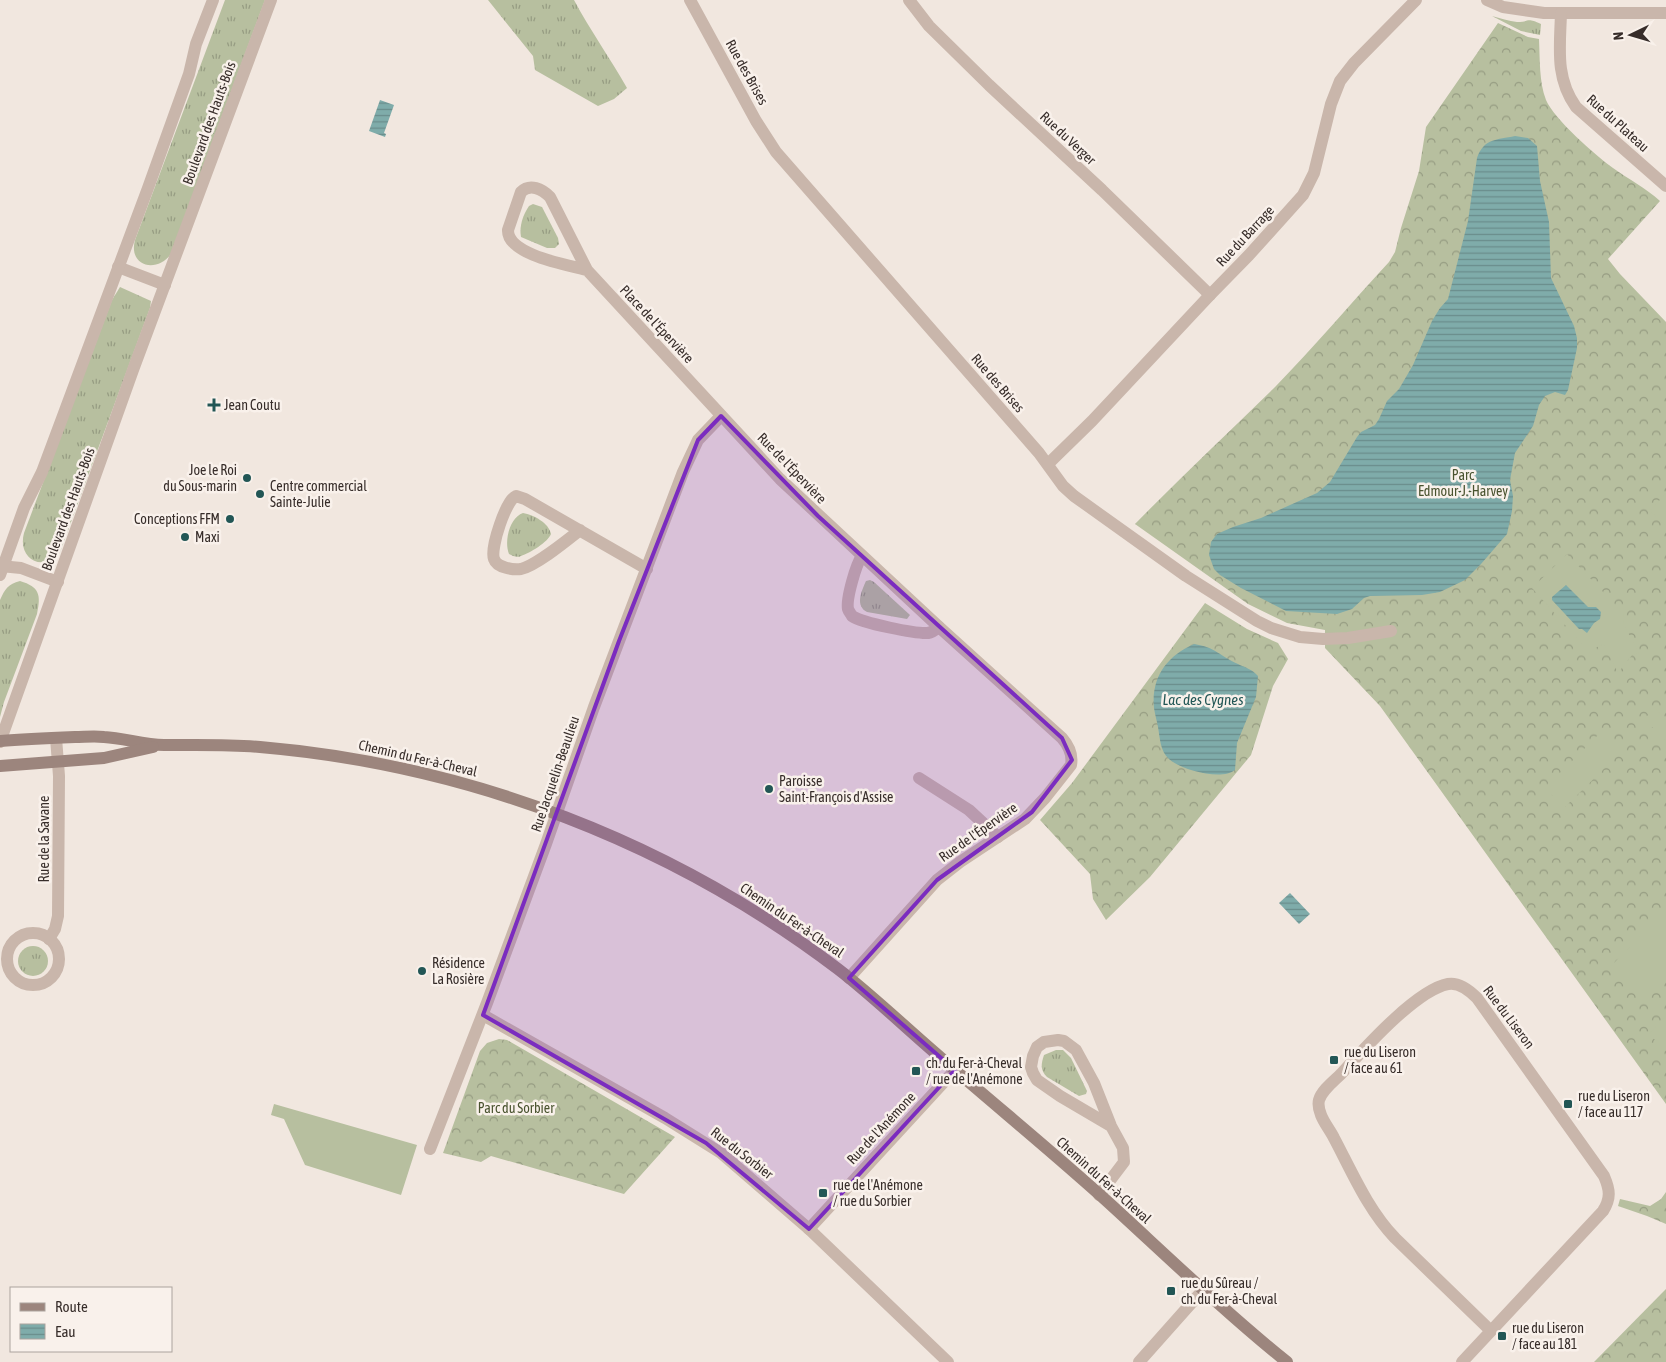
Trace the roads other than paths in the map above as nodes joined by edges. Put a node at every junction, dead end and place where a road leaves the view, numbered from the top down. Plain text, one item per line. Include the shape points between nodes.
1 (211, 0) edge
2 (271, 0) edge
3 (690, 0) edge
4 (909, 0) edge
5 (1416, 0) edge
6 (1487, 0) edge
7 (1561, 13) junction
8 (1666, 13) edge
9 (1666, 186) edge
10 (118, 267) junction
11 (587, 270) junction
12 (165, 285) junction
13 (1210, 295) junction
14 (704, 398) joint
15 (721, 416) junction
16 (1048, 464) junction
17 (580, 530) junction
18 (862, 556) junction
19 (1, 569) edge
20 (647, 569) junction
21 (58, 582) junction
22 (939, 627) junction
23 (1391, 630) dead end
24 (56, 738) junction
25 (0, 741) edge
26 (160, 745) junction
27 (57, 762) junction
28 (0, 766) edge
29 (919, 778) dead end
30 (557, 813) junction
31 (998, 836) junction
32 (50, 939) junction
33 (849, 978) junction
34 (482, 1015) junction
35 (954, 1070) junction
36 (1110, 1126) junction
37 (430, 1149) dead end
38 (1100, 1195) junction
39 (808, 1229) junction
40 (1203, 1290) junction
41 (1490, 1330) junction
42 (948, 1362) edge
43 (1139, 1362) edge
44 (1287, 1362) edge
45 (1462, 1362) edge

1 - 10 street via 189,74
2 - 12 street, Boulevard des Hauts-Bois
3 - 16 street, Rue des Brises via 776,152
4 - 13 street, Rue du Verger via 929,26 989,85
5 - 13 street, Rue du Barrage via 1354,62 1340,81 1316,167 1303,196
6 - 7 street via 1510,8
7 - 8 street
7 - 9 street, Rue du Plateau via 1562,73 1569,96 1576,106
10 - 12 street
10 - 19 street via 42,472 24,508
11 - 11 street, Place de l'Épervière via 550,197 541,190 525,188 508,230 513,243 526,252
11 - 14 street, Place de l'Épervière
12 - 21 street, Boulevard des Hauts-Bois
13 - 16 street, Rue du Barrage
14 - 15 street, Rue de l'Épervière
15 - 18 street, Rue de l'Épervière via 787,486
15 - 20 street, Rue Jacquelin-Beaulieu via 694,446
16 - 23 street, Rue des Brises via 1074,496 1186,576 1263,625 1300,637 1323,639
17 - 17 street via 514,496 500,525 494,559 502,567 522,568
17 - 20 street
18 - 22 street, Rue de l'Épervière
18 - 22 street via 857,564 848,604 852,616 869,623 920,632
19 - 21 street via 21,568
20 - 30 street, Rue Jacquelin-Beaulieu
21 - 25 street, Boulevard des Hauts-Bois
22 - 31 street, Rue de l'Épervière via 1062,738 1071,754 1071,765 1045,798 1025,819
24 - 25 street, Chemin du Fer-à-Cheval
24 - 26 street, Chemin du Fer-à-Cheval via 104,737
24 - 27 street, Rue de la Savane
26 - 27 street, Chemin du Fer-à-Cheval via 104,758
26 - 30 street, Chemin du Fer-à-Cheval via 248,746 354,758 451,780
27 - 28 street, Chemin du Fer-à-Cheval
27 - 32 street, Rue de la Savane via 58,916
29 - 31 street via 969,810
30 - 33 street, Chemin du Fer-à-Cheval via 637,847 709,884 772,923
30 - 34 street, Rue Jacquelin-Beaulieu
31 - 33 street, Rue de l'Épervière via 937,880
32 - 32 street via 29,934 10,947 8,963 18,980 35,985 51,978 59,958
33 - 35 street, Chemin du Fer-à-Cheval
34 - 37 street, Rue Jacquelin-Beaulieu
34 - 39 street, Rue du Sorbier via 714,1148
35 - 38 street, Chemin du Fer-à-Cheval
35 - 39 street, Rue de l'Anémone
36 - 36 street via 1094,1083 1076,1050 1058,1040 1044,1042 1037,1048 1032,1067 1043,1086
36 - 38 street via 1123,1148 1125,1159
38 - 40 street, Chemin du Fer-à-Cheval
39 - 42 street, Rue du Sorbier
40 - 43 street
40 - 44 street, Chemin du Fer-à-Cheval
41 - 41 street, Rue du Liseron via 1382,1223 1319,1108 1319,1099 1325,1091 1393,1020 1418,999 1452,983 1464,987 1477,998 1604,1176 1610,1194 1597,1217
41 - 45 street, Rue du Liseron

